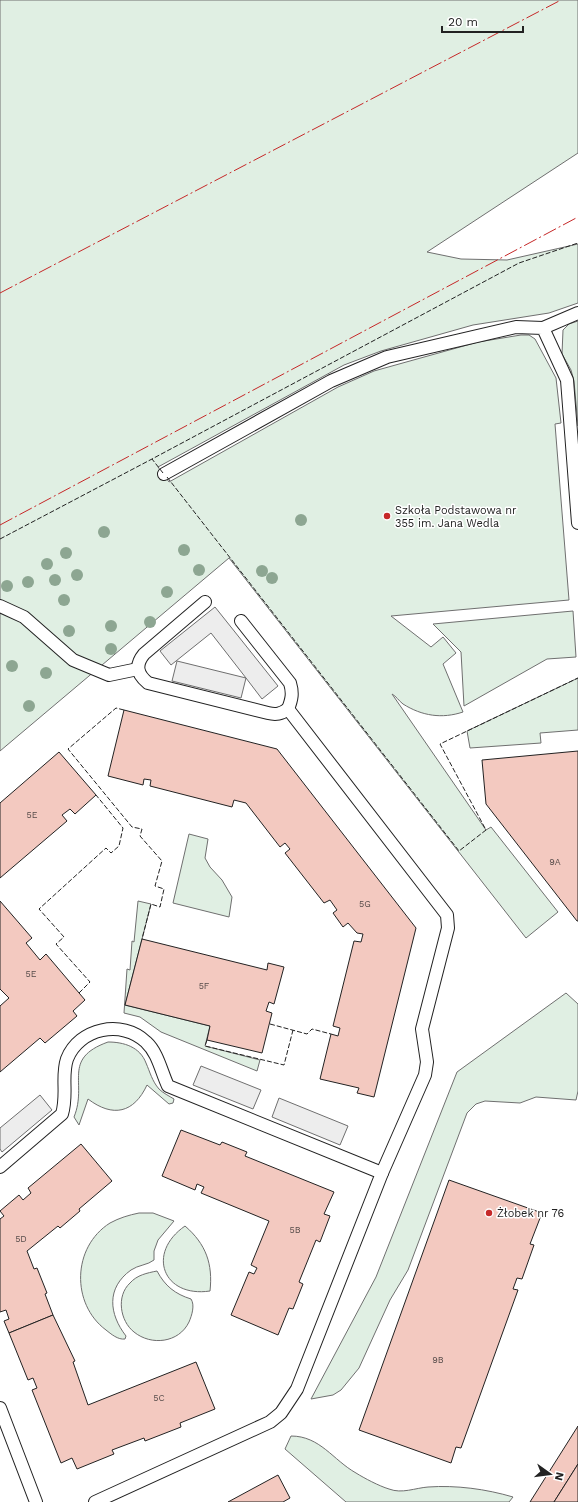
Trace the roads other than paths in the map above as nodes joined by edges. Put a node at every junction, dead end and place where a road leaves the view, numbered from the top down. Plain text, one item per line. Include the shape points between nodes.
1 (578, 313) edge
2 (543, 328) junction
3 (164, 474) dead end
4 (578, 523) edge
5 (205, 602) dead end
6 (0, 606) edge
7 (241, 621) dead end
8 (138, 669) junction
9 (288, 709) junction
10 (0, 1167) edge
11 (382, 1173) junction
12 (0, 1408) edge
13 (36, 1502) edge
14 (95, 1502) edge

1 - 2 lane
2 - 3 lane via 516,327 387,357 331,381
2 - 4 lane via 567,380
5 - 8 lane via 144,654 139,660
6 - 8 lane via 24,617 73,660 109,675
7 - 9 lane via 290,683 292,699
8 - 9 lane via 148,683 275,715
9 - 11 lane via 447,915 448,928 422,1029 427,1050 425,1075
10 - 11 lane via 62,1114 66,1102 64,1074 67,1059 75,1045 102,1029 118,1029 134,1033 146,1042 156,1055 168,1086
11 - 14 lane via 300,1382 281,1413 270,1422
12 - 13 lane

